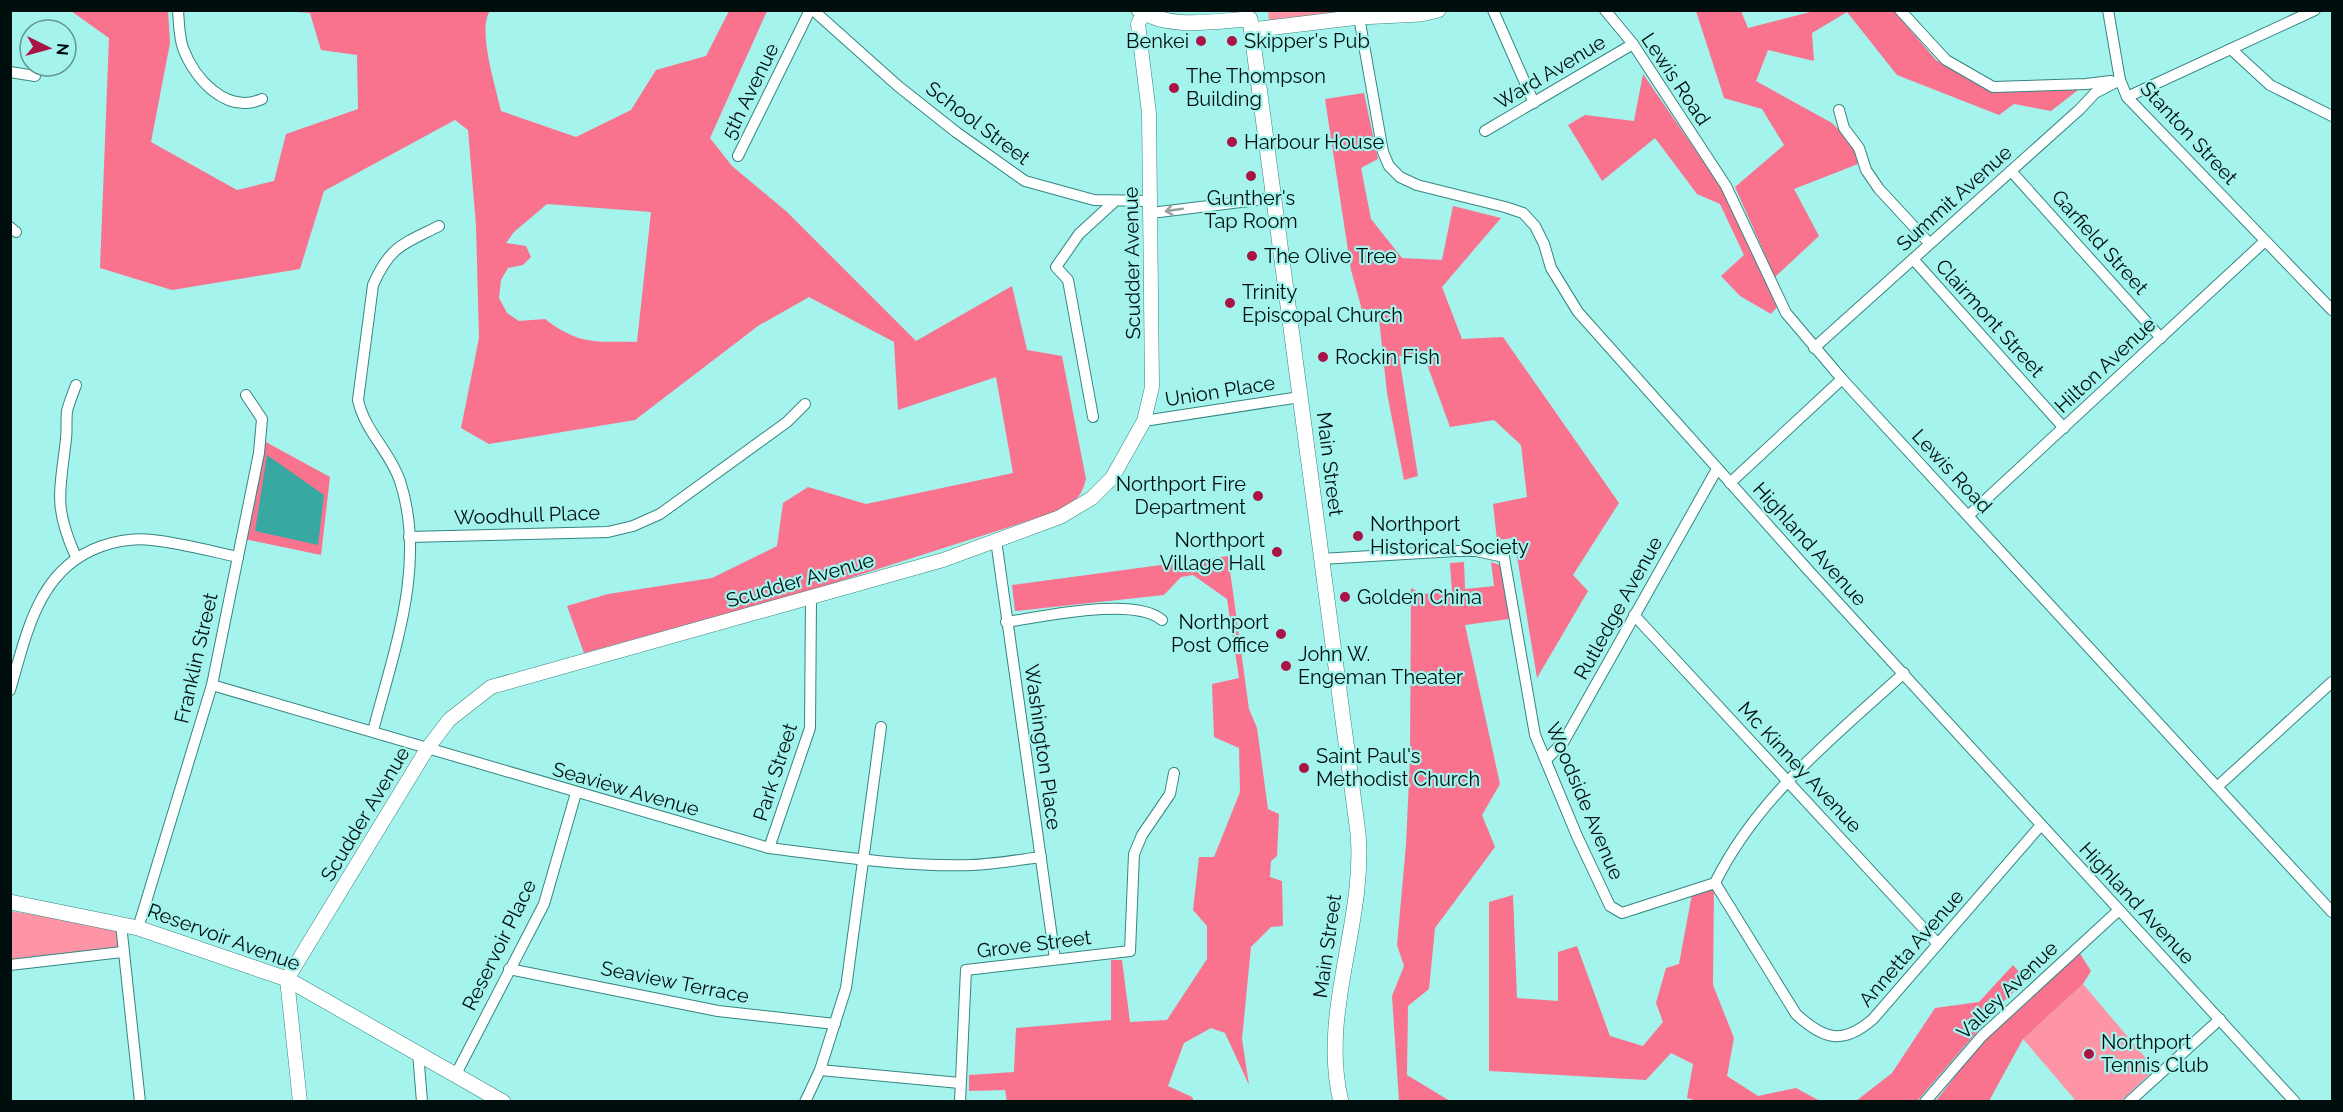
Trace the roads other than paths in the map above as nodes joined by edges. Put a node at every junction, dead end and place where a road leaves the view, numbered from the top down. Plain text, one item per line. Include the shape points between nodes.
1 (178, 10) edge
2 (811, 10) edge
3 (1438, 10) edge
4 (1493, 10) edge
5 (1605, 10) edge
6 (1900, 10) edge
7 (2108, 10) edge
8 (2315, 10) edge
9 (1141, 12) edge
10 (1359, 17) junction
11 (1250, 20) edge
12 (1633, 44) junction
13 (2231, 49) junction
14 (2120, 80) junction
15 (2127, 97) junction
16 (262, 99) dead end
17 (1534, 103) junction
18 (1839, 110) dead end
19 (2332, 116) edge
20 (1485, 131) dead end
21 (738, 156) dead end
22 (2011, 171) junction
23 (1274, 198) junction
24 (1114, 202) junction
25 (1151, 207) junction
26 (439, 226) dead end
27 (2265, 241) junction
28 (1929, 243) junction
29 (1913, 259) junction
30 (2332, 310) edge
31 (2161, 338) junction
32 (1814, 348) junction
33 (1842, 379) junction
34 (76, 385) dead end
35 (246, 395) dead end
36 (1300, 397) junction
37 (805, 404) dead end
38 (1093, 417) dead end
39 (1144, 421) junction
40 (2064, 428) junction
41 (1717, 469) junction
42 (1730, 483) junction
43 (1968, 515) junction
44 (409, 537) junction
45 (996, 540) junction
46 (76, 557) junction
47 (238, 557) junction
48 (1321, 559) junction
49 (811, 597) junction
50 (1634, 615) junction
51 (1162, 620) dead end
52 (1006, 622) junction
53 (1904, 673) junction
54 (2332, 682) edge
55 (212, 685) junction
56 (10, 690) edge
57 (881, 727) dead end
58 (373, 731) junction
59 (427, 749) junction
60 (1546, 760) junction
61 (1174, 774) dead end
62 (1788, 780) junction
63 (2217, 787) junction
64 (576, 793) junction
65 (2041, 825) junction
66 (769, 848) junction
67 (1041, 857) junction
68 (864, 859) junction
69 (1715, 883) junction
70 (10, 902) edge
71 (2119, 910) junction
72 (2332, 912) edge
73 (121, 924) junction
74 (138, 928) junction
75 (1938, 944) junction
76 (122, 952) junction
77 (1055, 959) junction
78 (10, 965) edge
79 (509, 969) junction
80 (287, 979) junction
81 (2220, 1020) junction
82 (835, 1024) junction
83 (418, 1052) junction
84 (820, 1070) junction
85 (456, 1074) junction
86 (960, 1083) junction
87 (140, 1101) edge
88 (300, 1101) edge
89 (422, 1101) edge
90 (503, 1101) edge
91 (805, 1101) edge
92 (960, 1101) edge
93 (1341, 1101) edge
94 (1925, 1101) edge
95 (2129, 1101) edge
96 (2295, 1101) edge

1 - 16 street via 182,45 190,66 204,84 235,101
2 - 21 street, 5th Avenue
2 - 24 street, School Street via 956,132 1025,181
3 - 10 main road
4 - 17 street
5 - 12 street, Lewis Road
6 - 14 street, Stanton Street via 1946,60 1993,87
7 - 14 street
8 - 13 street
9 - 11 main road via 1152,18 1182,22
9 - 25 street, Scudder Avenue via 1138,24 1149,113
10 - 11 main road
10 - 41 street, Highland Avenue via 1383,152 1389,166 1417,185 1523,213 1535,226 1551,268 1578,312
11 - 23 main road, Main Street
12 - 17 street, Ward Avenue
12 - 32 street, Lewis Road via 1726,186 1786,313
13 - 15 street
13 - 19 street via 2270,85
14 - 15 street, Stanton Street
14 - 22 street, Summit Avenue via 2095,93
15 - 27 street, Stanton Street
17 - 20 street, Ward Avenue
18 - 28 street via 1866,170
22 - 28 street, Summit Avenue
22 - 31 street, Garfield Street
23 -> 25 street, School Street
23 - 36 main road, Main Street
24 - 25 street, School Street
24 - 38 street via 1079,234 1056,267 1068,280
25 - 39 street, Scudder Avenue via 1152,381
26 - 44 street via 392,251 380,268 373,285 358,400 361,415 399,477
27 - 30 street, Stanton Street
27 - 31 street, Hilton Avenue
28 - 29 street, Summit Avenue
29 - 32 street, Summit Avenue
29 - 40 street, Clairmont Street
31 - 40 street, Hilton Avenue
32 - 33 street, Lewis Road
33 - 42 street
33 - 43 street, Lewis Road
34 - 46 street via 67,410 59,506
35 - 47 street, Franklin Street via 262,419
36 - 39 street, Union Place
36 - 48 main road, Main Street
37 - 44 street, Woodhull Place via 787,422 660,514 633,526 608,532
39 - 45 street, Scudder Avenue via 1120,466 1101,490 1060,517
40 - 43 street, Hilton Avenue
41 - 42 street, Highland Avenue
41 - 50 street, Rutledge Avenue
42 - 53 street, Highland Avenue
43 - 63 street, Lewis Road
44 - 58 street via 410,571 404,615
45 - 49 street, Scudder Avenue via 943,560
45 - 52 street, Washington Place
46 - 47 street via 132,540 151,540
46 - 56 street via 44,592
47 - 55 street, Franklin Street
48 - 60 street, Woodside Avenue via 1456,551 1504,557 1535,735
48 - 93 main road, Main Street via 1360,851 1336,1030 1335,1062
49 - 59 street, Scudder Avenue via 491,687 449,720
49 - 66 street, Park Street via 810,728
50 - 60 street, Rutledge Avenue via 1563,741
50 - 62 street, Mc Kinney Avenue
51 - 52 street via 1147,611 1098,609
52 - 67 street, Washington Place
53 - 62 street
53 - 65 street, Highland Avenue
54 - 63 street
55 - 58 street, Seaview Avenue
55 - 74 street, Franklin Street
57 - 68 street
58 - 59 street, Seaview Avenue
59 - 64 street, Seaview Avenue
59 - 80 street, Scudder Avenue
60 - 69 street, Woodside Avenue via 1576,836 1610,906 1622,913
61 - 77 street, Grove Street via 1170,794 1134,854 1130,951
62 - 69 street via 1740,838
62 - 75 street, Mc Kinney Avenue
63 - 72 street, Lewis Road
64 - 66 street, Seaview Avenue
64 - 79 street, Reservoir Place via 544,904
65 - 71 street, Highland Avenue
65 - 75 street, Annetta Avenue
66 - 68 street, Seaview Avenue
67 - 68 street, Seaview Avenue via 970,865
67 - 77 street, Washington Place
68 - 82 street via 846,988
69 - 75 street, Annetta Avenue via 1796,1014 1811,1028 1830,1037 1848,1036 1862,1029
70 - 73 main road, Reservoir Avenue
71 - 81 street, Highland Avenue
71 - 94 street, Valley Avenue via 1982,1036
73 - 74 main road, Reservoir Avenue
73 - 76 street
74 - 80 main road, Reservoir Avenue
76 - 78 street
76 - 87 street
77 - 86 street, Grove Street via 966,970
79 - 82 street, Seaview Terrace via 718,1011
79 - 85 street, Reservoir Place
80 - 83 main road, Reservoir Avenue
80 - 88 street
81 - 95 street
81 - 96 street, Highland Avenue
82 - 84 street
83 - 85 main road, Reservoir Avenue
83 - 89 street
84 - 86 street
84 - 91 street
85 - 90 main road, Reservoir Avenue
86 - 92 street, Grove Street

